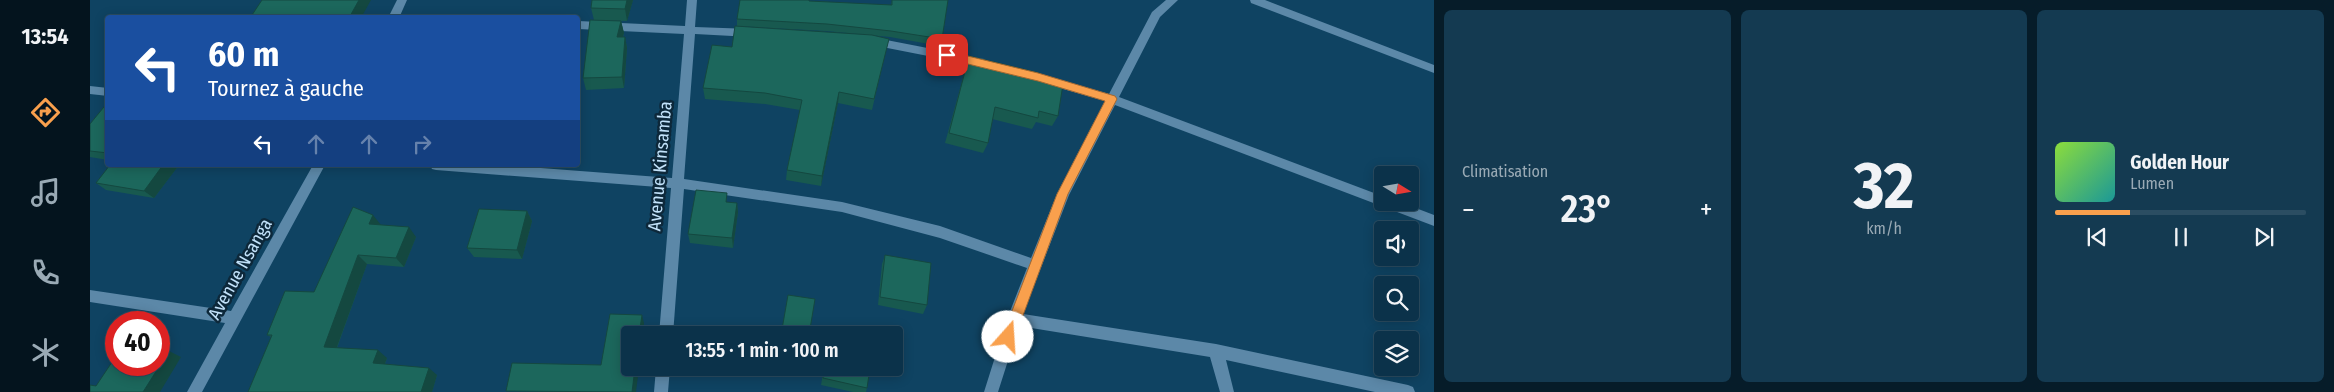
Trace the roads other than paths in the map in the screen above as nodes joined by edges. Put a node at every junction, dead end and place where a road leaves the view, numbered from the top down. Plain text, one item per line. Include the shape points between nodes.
1 (402, 0) edge
2 (692, 0) edge
3 (1173, 0) edge
4 (1255, 0) edge
5 (394, 15) edge
6 (580, 25) edge
7 (690, 29) junction
8 (766, 34) edge
9 (860, 40) edge
10 (993, 66) edge
11 (1434, 69) edge
12 (1011, 70) edge
13 (90, 90) edge
14 (105, 92) edge
15 (1112, 99) junction
16 (318, 167) edge
17 (463, 167) edge
18 (677, 183) junction
19 (1374, 198) edge
20 (1408, 211) edge
21 (1434, 221) edge
22 (1036, 265) junction
23 (90, 296) edge
24 (234, 318) junction
25 (1014, 319) junction
26 (667, 326) edge
27 (1216, 351) junction
28 (662, 376) edge
29 (194, 392) edge
30 (661, 392) edge
31 (991, 392) edge
32 (1227, 392) edge
33 (1408, 392) edge

1 - 5 street
2 - 7 street, Avenue Kinsamba
3 - 15 street via 1156,15
4 - 11 street
6 - 7 street
7 - 8 street
7 - 18 street, Avenue Kinsamba
9 - 10 street
12 - 15 street
13 - 14 street
15 - 19 street
15 - 22 street via 1063,194
16 - 24 street, Avenue Nsanga
17 - 18 street
18 - 22 street via 842,208 940,232
18 - 26 street, Avenue Kinsamba
20 - 21 street
22 - 25 street
23 - 24 street
24 - 29 street, Avenue Nsanga
25 - 27 street
25 - 31 street
27 - 32 street
27 - 33 street
28 - 30 street

